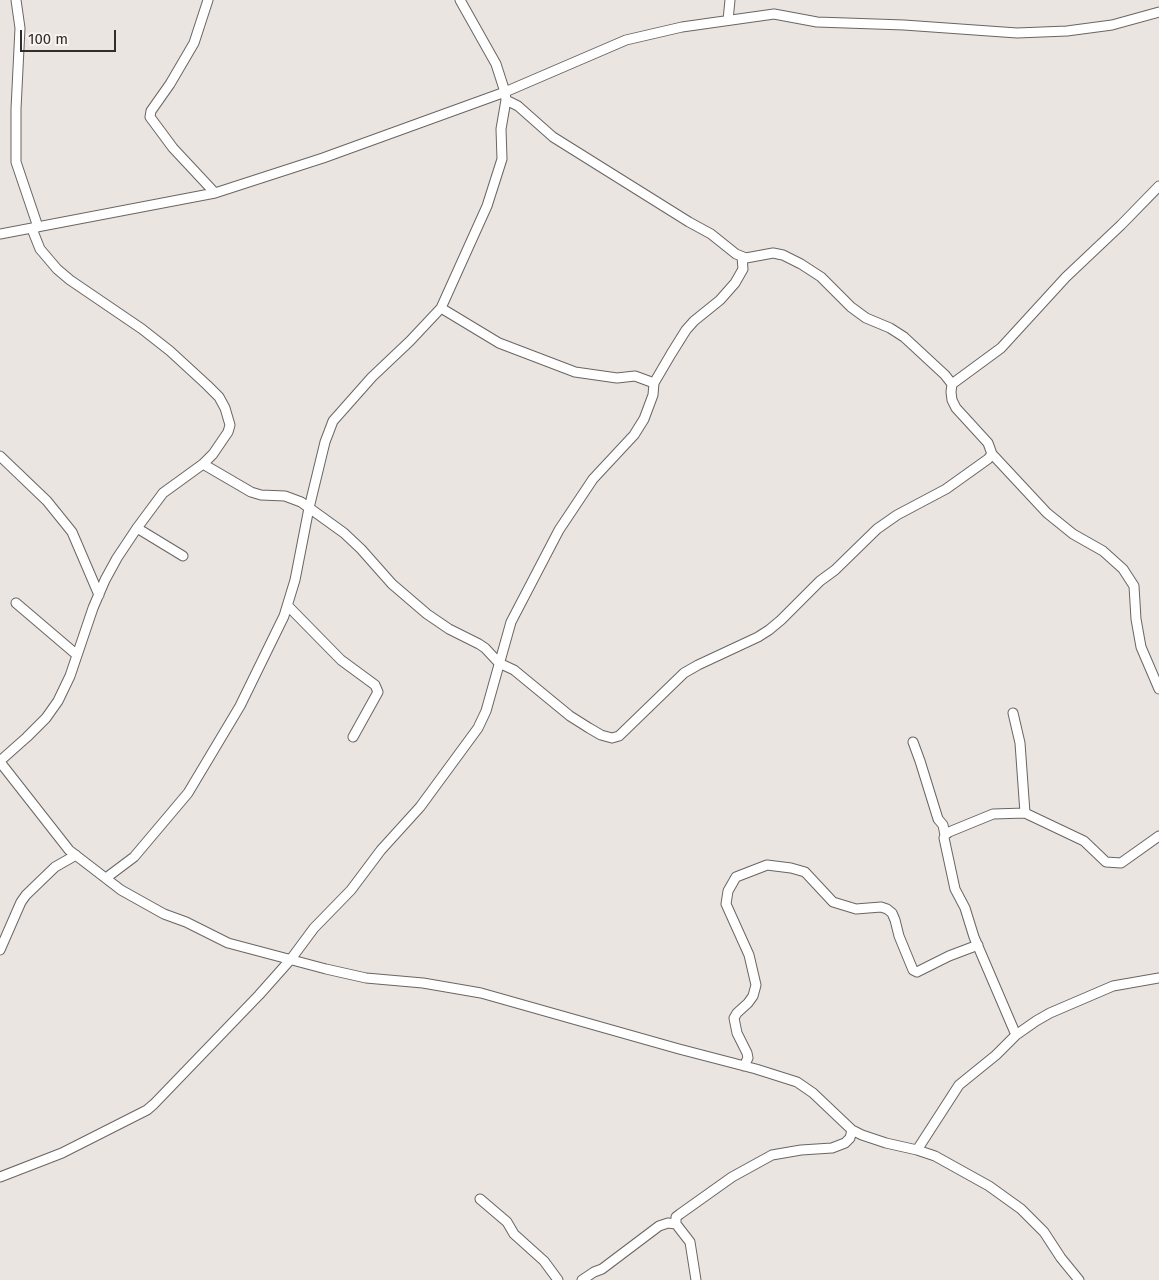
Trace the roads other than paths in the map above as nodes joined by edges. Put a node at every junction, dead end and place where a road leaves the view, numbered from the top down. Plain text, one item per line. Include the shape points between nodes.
1 (16, 0) edge
2 (208, 0) edge
3 (460, 0) edge
4 (730, 0) edge
5 (1159, 12) edge
6 (728, 20) junction
7 (506, 96) junction
8 (1159, 186) edge
9 (215, 193) junction
10 (35, 228) junction
11 (0, 234) edge
12 (742, 257) junction
13 (440, 308) junction
14 (954, 382) junction
15 (654, 383) junction
16 (992, 454) junction
17 (0, 456) edge
18 (203, 464) junction
19 (309, 508) junction
20 (137, 528) junction
21 (183, 556) dead end
22 (93, 580) junction
23 (105, 580) junction
24 (99, 595) junction
25 (16, 603) dead end
26 (288, 606) junction
27 (77, 654) junction
28 (499, 663) junction
29 (1159, 689) edge
30 (1013, 713) dead end
31 (353, 737) dead end
32 (913, 742) dead end
33 (0, 761) edge
34 (1025, 813) junction
35 (945, 835) junction
36 (1159, 836) edge
37 (76, 855) junction
38 (106, 878) junction
39 (978, 945) junction
40 (0, 950) edge
41 (291, 958) junction
42 (1159, 978) edge
43 (1016, 1035) junction
44 (744, 1066) junction
45 (852, 1130) junction
46 (917, 1150) junction
47 (0, 1177) edge
48 (480, 1199) dead end
49 (676, 1224) junction
50 (558, 1280) edge
51 (582, 1280) edge
52 (696, 1280) edge
53 (1079, 1280) edge

1 - 10 street via 20,28 16,162
2 - 9 street via 194,43 150,117 173,148
3 - 7 street via 496,64
4 - 6 street
5 - 6 street via 1112,25 1018,33 817,22 774,14
6 - 7 street via 626,40
7 - 9 street
7 - 12 street via 553,137 712,234
7 - 13 street via 500,167 478,227
8 - 14 street via 1066,277 1001,348
9 - 10 street
10 - 11 street
10 - 18 street via 40,249 56,269 142,329 219,396 230,425 222,441
12 - 14 street via 783,255 801,264 821,277 866,318 904,337
12 - 15 street via 743,269 735,283 686,330
13 - 15 street via 499,343 575,372 617,378 635,376
13 - 19 street via 333,421
14 - 16 street via 950,392 956,408 988,443
15 - 28 street via 644,419 634,435 593,479 559,530 511,622
16 - 28 street via 960,480 877,529 769,630 684,673 619,736 612,738 589,728 514,670
16 - 29 street via 1047,513 1073,534 1103,551 1123,569 1134,586 1141,647
17 - 22 street via 47,500 72,532
18 - 19 street via 251,492 261,496 285,496
18 - 20 street via 163,493
19 - 26 street
19 - 28 street via 344,533 392,584 427,614 485,648
20 - 21 street
20 - 23 street
22 - 23 street
22 - 24 street
23 - 24 street
24 - 27 street
25 - 27 street
26 - 31 street via 341,660 375,685 378,692
26 - 38 street via 240,706 188,794 134,857
27 - 33 street via 58,701 46,718
28 - 41 street via 478,728 420,807
30 - 34 street via 1020,743
32 - 35 street
33 - 37 street
34 - 35 street via 993,814
34 - 36 street via 1084,841 1106,862 1121,863
35 - 39 street via 953,882
37 - 38 street
37 - 40 street via 55,866 26,895
38 - 41 street via 164,914 228,943
39 - 43 street
39 - 44 street via 917,972 888,908 856,909 833,902 805,872 791,868 767,865 736,877 728,891 726,904 750,955 756,985 748,1003 734,1018 747,1053
41 - 44 street via 366,978 481,993
41 - 47 street via 147,1110 62,1153
42 - 43 street via 1113,986 1050,1013
43 - 46 street via 996,1056 959,1085
44 - 45 street via 797,1082
45 - 46 street via 862,1136
45 - 49 street via 845,1143 832,1148 772,1155 746,1168 676,1217
46 - 53 street via 964,1171 1021,1209 1044,1232
48 - 50 street via 507,1222 514,1234 539,1256
49 - 51 street via 659,1226
49 - 52 street via 690,1242

